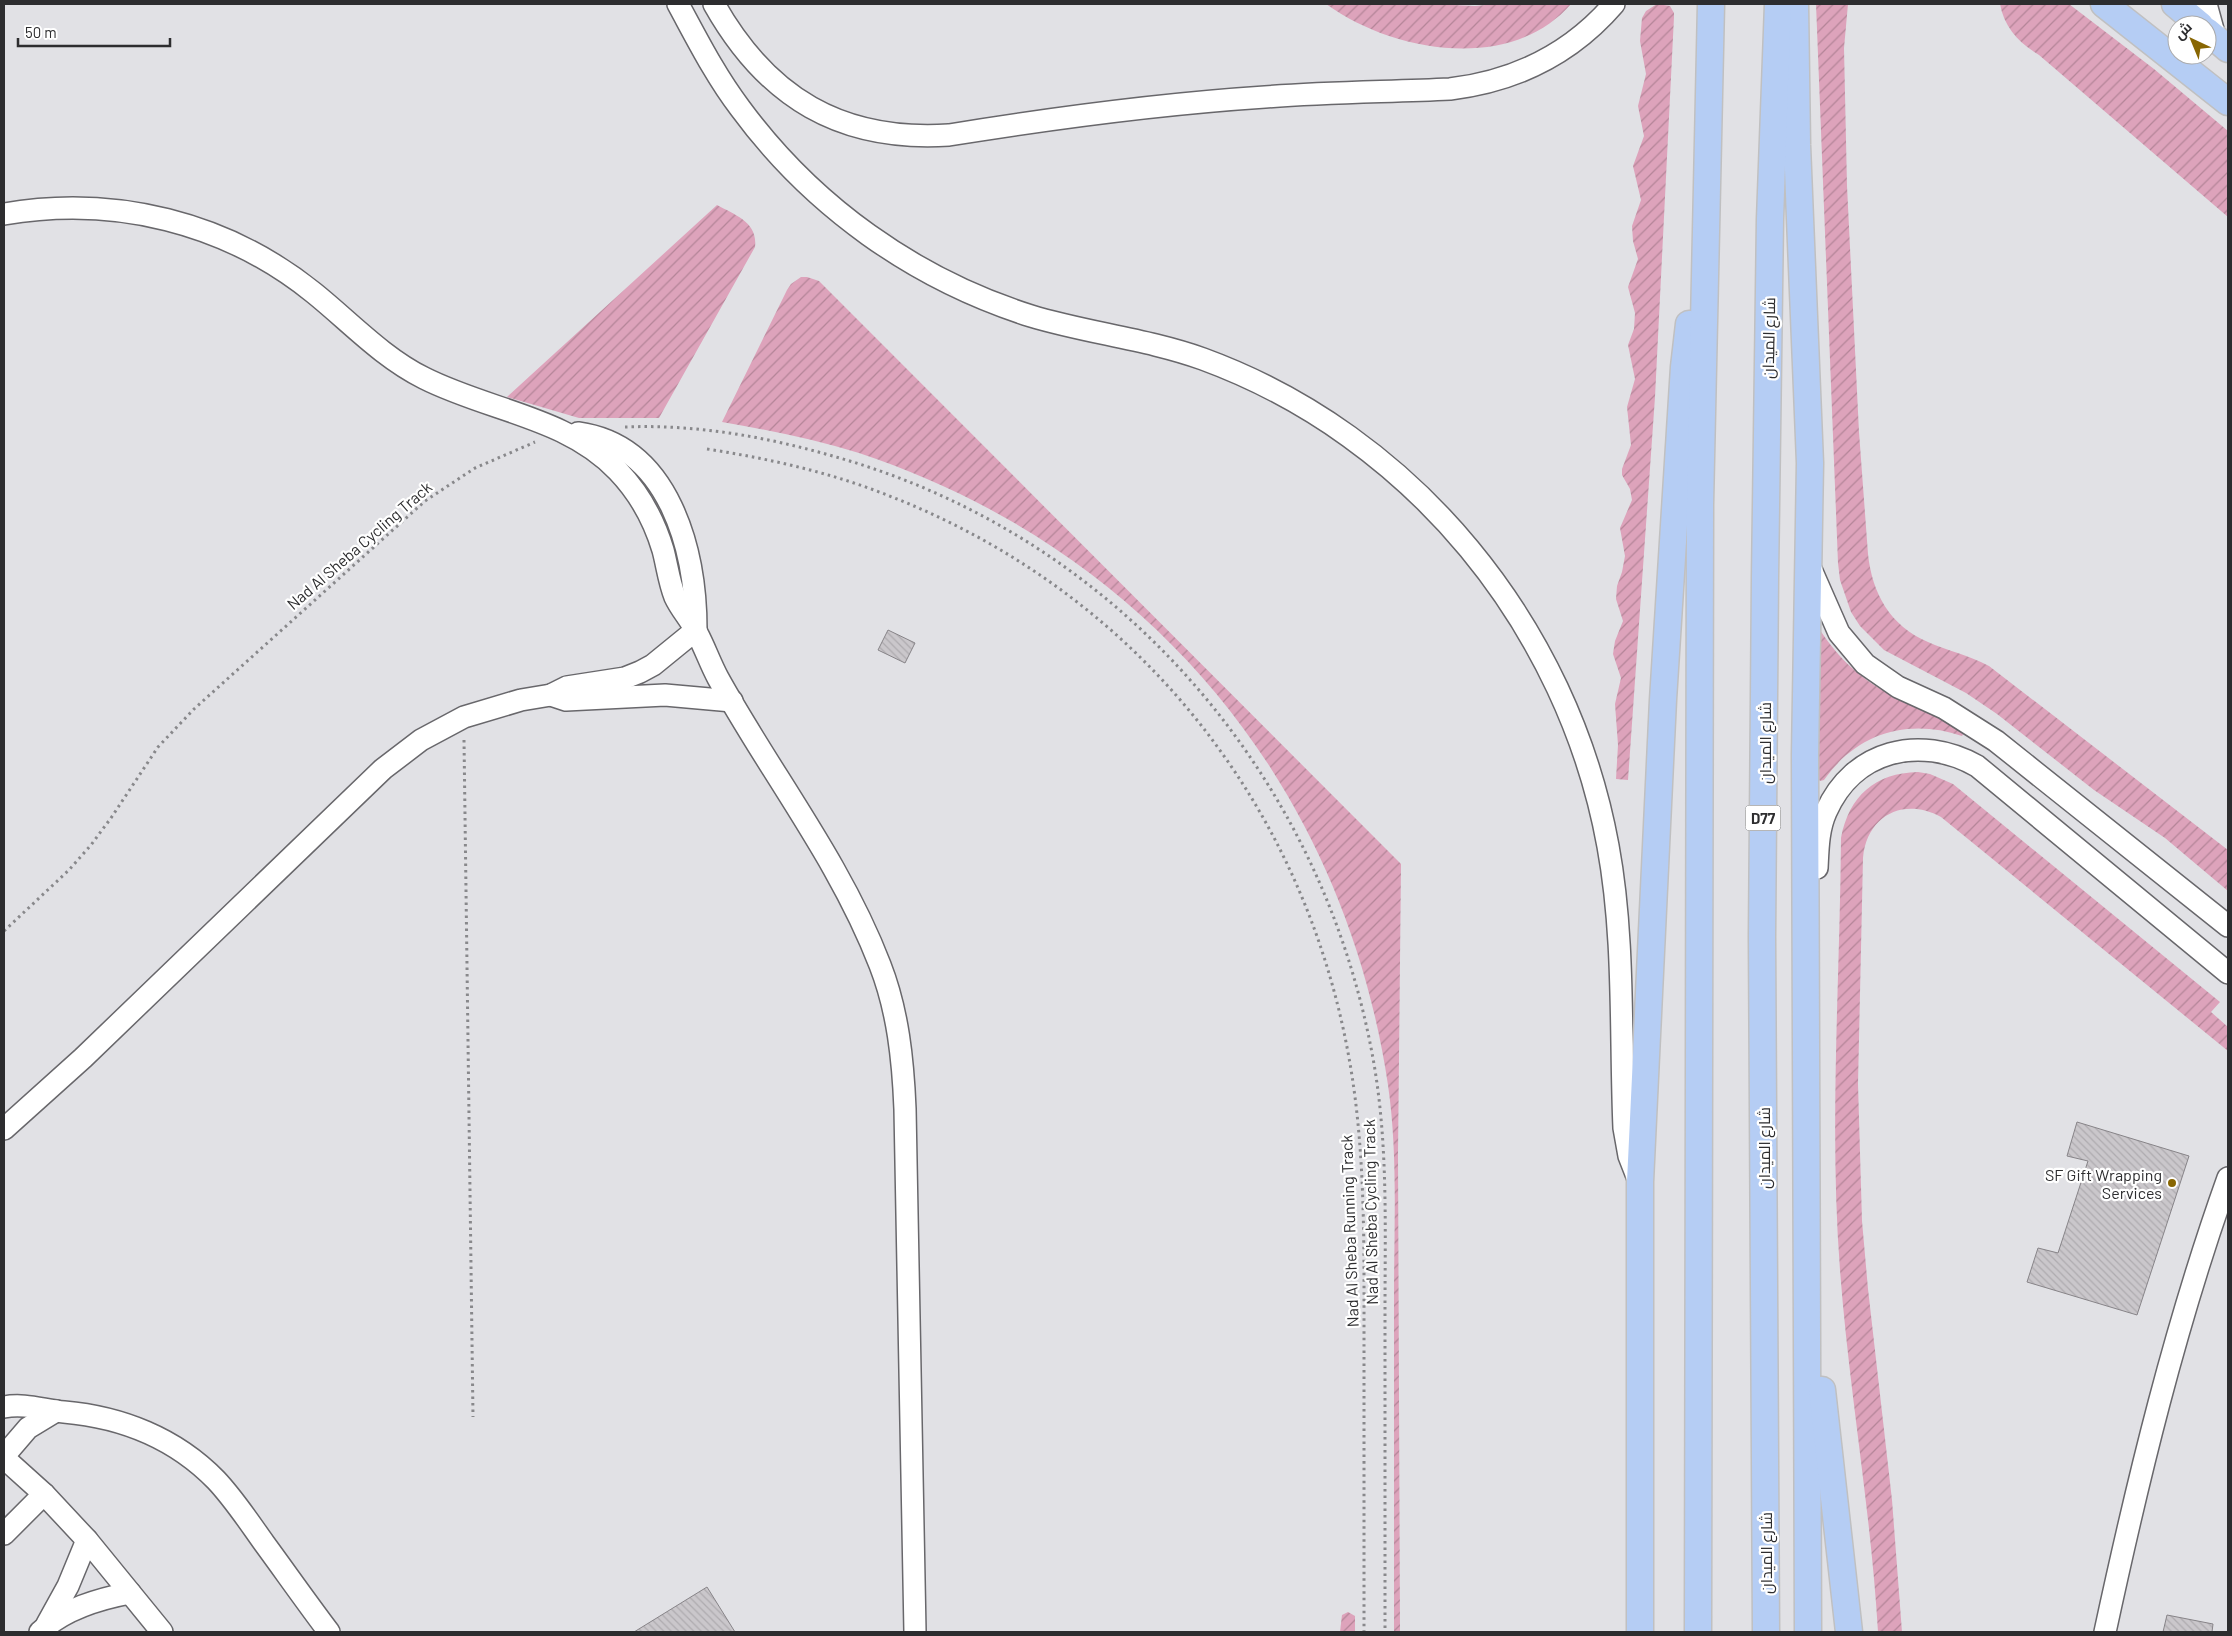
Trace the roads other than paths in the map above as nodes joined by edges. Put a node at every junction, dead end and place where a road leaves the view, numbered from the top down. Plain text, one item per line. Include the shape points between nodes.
1 (678, 4) edge
2 (714, 4) edge
3 (1614, 4) edge
4 (1711, 4) edge
5 (1778, 4) edge
6 (1795, 4) edge
7 (2104, 4) edge
8 (2175, 4) edge
9 (2188, 15) edge
10 (2228, 102) edge
11 (4, 214) edge
12 (1706, 240) junction
13 (1808, 561) junction
14 (696, 630) junction
15 (551, 695) junction
16 (732, 701) junction
17 (2228, 926) edge
18 (1806, 950) junction
19 (2228, 973) edge
20 (4, 1130) edge
21 (2228, 1178) edge
22 (1640, 1182) junction
23 (1807, 1311) junction
24 (4, 1407) edge
25 (56, 1411) junction
26 (4, 1457) edge
27 (44, 1494) junction
28 (4, 1534) edge
29 (87, 1540) junction
30 (130, 1592) junction
31 (41, 1631) edge
32 (162, 1632) edge
33 (329, 1632) edge
34 (915, 1632) edge
35 (1640, 1632) edge
36 (1698, 1632) edge
37 (1766, 1632) edge
38 (1808, 1632) edge
39 (1849, 1632) edge
40 (2106, 1632) edge

1 - 22 street via 717,75 760,135 810,188 867,235 929,273 996,304 1066,325 1169,348 1241,374 1279,393 1351,437 1386,464 1419,494 1474,554 1518,614 1553,676 1580,738 1600,808 1618,922 1624,1128 1629,1156
2 - 3 street via 730,32 763,72 803,103 825,115 865,129 924,136 1187,103 1475,86 1544,62 1585,34
4 - 12 main road
5 - 37 main road, شارع الميدان / D77 via 1770,219 1764,608
6 - 13 main road via 1797,145 1809,410
7 - 10 main road
8 - 9 main road
11 - 14 street via 45,209 109,209 173,220 204,230 233,242 289,274 365,337 420,377 474,400 565,431 602,455 634,490 656,529 675,597
12 - 22 main road via 1693,299 1684,367 1663,700
12 - 36 main road via 1700,504
13 - 17 street via 1839,633 1865,664 1898,687 1944,708 1996,741
13 - 18 main road
14 - 15 street via 640,672 626,678 568,687
14 - 16 street
15 - 16 street via 578,701 665,695
15 - 20 street via 492,707 464,717 421,740 382,769
16 - 34 street via 824,848 845,889 881,967 899,1037 906,1109
18 - 19 street via 1815,906 1818,842 1825,813 1832,800 1840,787 1863,766 1890,753 1920,749 1949,753 1977,766
18 - 23 main road
21 - 40 street via 2168,1369 2136,1493
22 - 35 main road
23 - 38 main road
23 - 39 main road via 1820,1373
24 - 25 street via 25,1405
25 - 26 street via 28,1428
25 - 33 street via 89,1414 129,1424 167,1442 200,1466 229,1496
26 - 27 street
27 - 28 street
27 - 29 street
29 - 30 street
29 - 31 street via 68,1586
30 - 31 street via 84,1605
30 - 32 street

